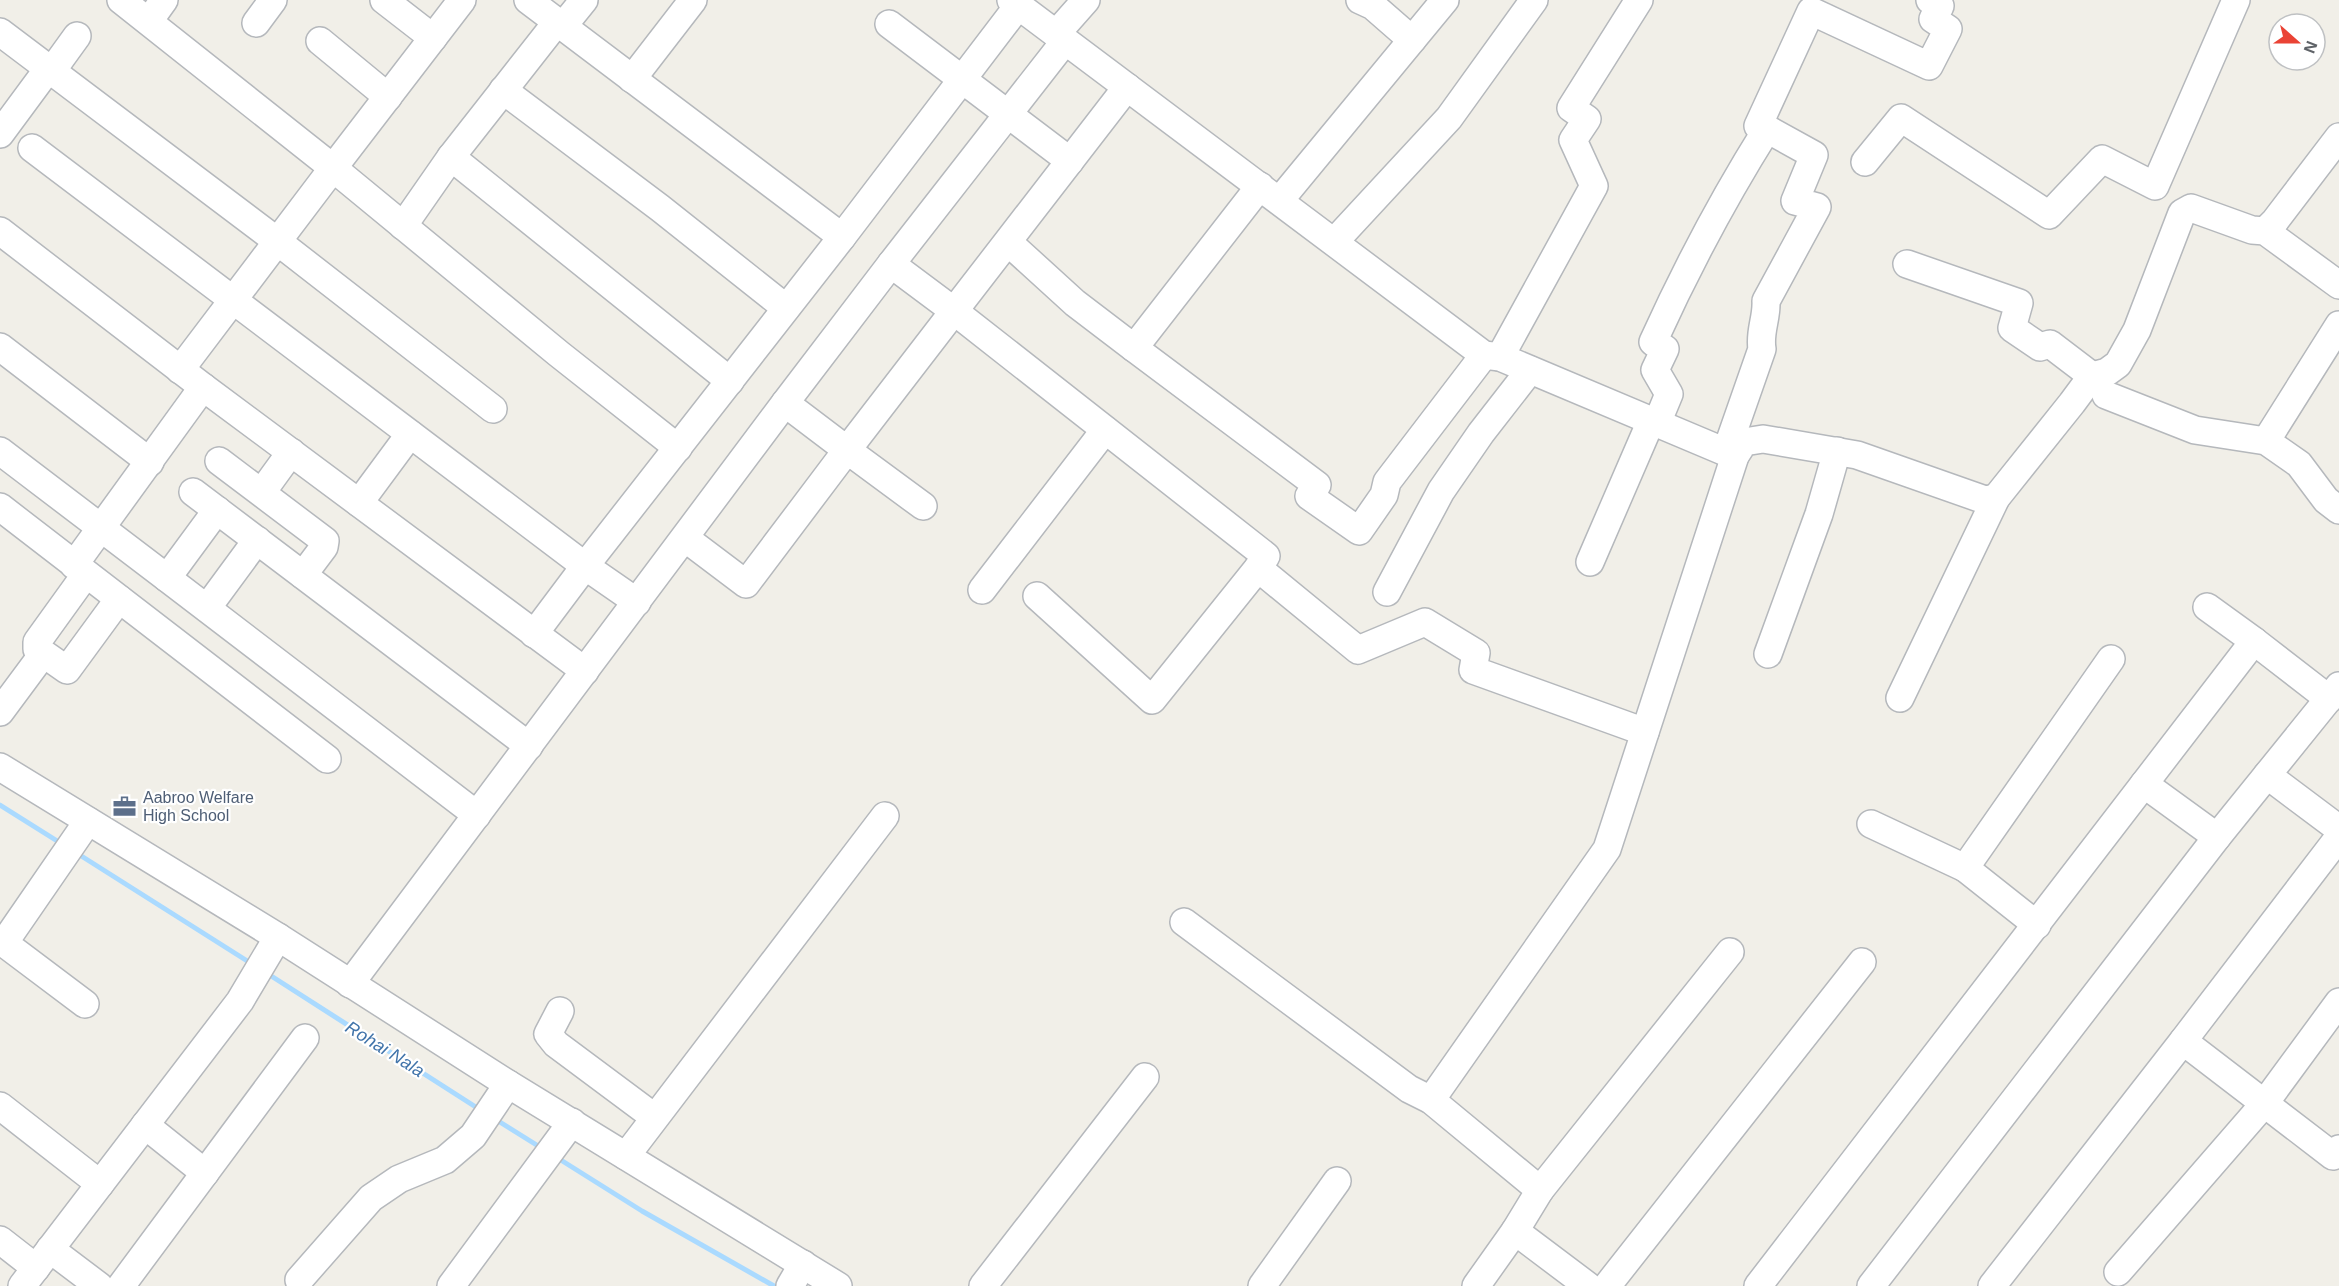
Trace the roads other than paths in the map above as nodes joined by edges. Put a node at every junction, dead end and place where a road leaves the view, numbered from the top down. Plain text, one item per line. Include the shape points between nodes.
1 (121, 0) edge
2 (273, 0) edge
3 (384, 0) edge
4 (462, 0) edge
5 (528, 0) edge
6 (584, 0) edge
7 (693, 0) edge
8 (1086, 0) edge
9 (1360, 0) edge
10 (1445, 0) edge
11 (1534, 0) edge
12 (1639, 0) edge
13 (1930, 0) edge
14 (2236, 0) edge
15 (1014, 3) edge
16 (157, 10) edge
17 (256, 23) dead end
18 (560, 24) junction
19 (889, 24) dead end
20 (0, 33) edge
21 (77, 36) dead end
22 (433, 38) junction
23 (1061, 38) junction
24 (1412, 40) junction
25 (320, 41) dead end
26 (50, 70) junction
27 (632, 79) junction
28 (962, 79) junction
29 (1127, 87) junction
30 (503, 90) junction
31 (388, 97) junction
32 (1008, 114) junction
33 (1767, 129) junction
34 (0, 134) edge
35 (2339, 137) edge
36 (32, 148) dead end
37 (452, 158) junction
38 (1070, 161) junction
39 (1865, 162) dead end
40 (333, 168) junction
41 (2155, 186) junction
42 (1270, 193) junction
43 (2191, 208) junction
44 (403, 226) junction
45 (0, 231) edge
46 (2265, 231) junction
47 (842, 237) junction
48 (277, 241) junction
49 (1335, 241) junction
50 (1008, 242) junction
51 (891, 264) junction
52 (1907, 264) dead end
53 (2339, 285) edge
54 (232, 299) junction
55 (786, 308) junction
56 (954, 311) junction
57 (2339, 325) edge
58 (0, 347) edge
59 (1134, 348) junction
60 (1492, 356) junction
61 (180, 370) junction
62 (1530, 370) junction
63 (730, 381) junction
64 (2099, 385) junction
65 (203, 387) junction
66 (785, 402) junction
67 (493, 409) dead end
68 (1654, 422) junction
69 (1105, 430) junction
70 (410, 434) junction
71 (2266, 441) junction
72 (678, 448) junction
73 (847, 450) junction
74 (0, 451) edge
75 (1837, 451) junction
76 (291, 452) junction
77 (1731, 454) junction
78 (219, 461) dead end
79 (150, 462) junction
80 (193, 492) dead end
81 (262, 492) junction
82 (1996, 498) junction
83 (359, 503) junction
84 (923, 506) dead end
85 (0, 507) edge
86 (217, 510) junction
87 (2339, 510) edge
88 (102, 527) junction
89 (685, 538) junction
90 (257, 540) junction
91 (1590, 562) dead end
92 (585, 566) junction
93 (1258, 568) junction
94 (80, 569) junction
95 (303, 575) junction
96 (167, 578) junction
97 (982, 590) dead end
98 (1387, 592) dead end
99 (1037, 596) dead end
100 (119, 599) junction
101 (637, 602) junction
102 (2207, 607) dead end
103 (207, 608) junction
104 (534, 634) junction
105 (2254, 641) junction
106 (43, 654) junction
107 (1768, 654) dead end
108 (2111, 659) dead end
109 (585, 670) junction
110 (2334, 693) edge
111 (1900, 698) dead end
112 (0, 712) edge
113 (1645, 732) junction
114 (529, 746) junction
115 (327, 759) dead end
116 (0, 767) edge
117 (2267, 775) junction
118 (2144, 784) junction
119 (477, 815) junction
120 (885, 816) dead end
121 (86, 824) junction
122 (1871, 825) dead end
123 (2339, 829) edge
124 (2217, 837) junction
125 (2339, 837) edge
126 (1965, 868) junction
127 (1184, 922) dead end
128 (2037, 925) junction
129 (275, 942) junction
130 (1730, 952) dead end
131 (1862, 962) dead end
132 (350, 984) junction
133 (2339, 1002) edge
134 (85, 1004) dead end
135 (560, 1011) dead end
136 (305, 1038) dead end
137 (2183, 1041) junction
138 (1145, 1077) dead end
139 (504, 1092) junction
140 (1431, 1100) junction
141 (2264, 1104) junction
142 (0, 1106) edge
143 (654, 1117) junction
144 (145, 1125) junction
145 (569, 1126) junction
146 (2339, 1149) edge
147 (626, 1156) junction
148 (205, 1173) junction
149 (1337, 1181) dead end
150 (100, 1184) junction
151 (1540, 1190) junction
152 (1515, 1231) junction
153 (0, 1240) edge
154 (36, 1268) edge
155 (2118, 1272) dead end
156 (797, 1274) edge
157 (299, 1280) dead end
158 (99, 1286) edge
159 (121, 1286) edge
160 (451, 1286) edge
161 (838, 1286) edge
162 (983, 1286) edge
163 (1262, 1286) edge
164 (1476, 1286) edge
165 (1588, 1286) edge
166 (1607, 1286) edge
167 (1758, 1286) edge
168 (1871, 1286) edge
169 (1992, 1286) edge

1 - 16 street
2 - 17 street
3 - 22 street
4 - 22 street
5 - 18 street
6 - 18 street
7 - 27 street
8 - 23 street
9 - 24 street via 1373,6
10 - 24 street
11 - 49 street via 1449,118
12 - 60 street via 1571,108 1587,119 1573,140 1594,186
13 - 33 street via 1940,6 1933,19 1948,29 1929,66 1811,11 1758,126
14 - 41 street
15 - 23 street
15 - 28 street
16 - 40 street
18 - 27 street
18 - 30 street
19 - 28 street
20 - 26 street
21 - 26 street
22 - 31 street
23 - 29 street
23 - 32 street
24 - 42 street
25 - 31 street
26 - 34 street
26 - 48 street
27 - 47 street
28 - 32 street
28 - 47 street
29 - 38 street
29 - 42 street
30 - 37 street
30 - 55 street
31 - 40 street
32 - 38 street
32 - 51 street
33 - 68 street via 1728,191 1653,342 1665,349 1655,370 1669,394
33 - 77 street via 1814,155 1795,201 1817,207 1766,301 1760,336 1762,349
35 - 46 street
36 - 54 street
37 - 44 street
37 - 63 street
38 - 50 street
39 - 41 street via 1901,117 2049,215 2102,159
40 - 44 street
40 - 48 street
41 - 43 street
42 - 49 street
42 - 59 street
43 - 46 street
43 - 64 street via 2182,213 2137,330 2118,364
44 - 72 street
45 - 61 street
46 - 53 street
47 - 55 street
48 - 54 street
48 - 67 street
49 - 60 street
50 - 56 street
50 - 59 street via 1075,303
51 - 56 street
51 - 66 street
52 - 64 street via 2019,303 2012,328 2040,347 2050,344
54 - 61 street
54 - 70 street
55 - 63 street
56 - 69 street
56 - 73 street
57 - 71 street
58 - 79 street
59 - 60 street via 1317,485 1309,496 1359,531 1384,495 1387,482
60 - 62 street
61 - 65 street
62 - 68 street
62 - 98 street via 1480,433 1442,492
63 - 72 street
64 - 71 street via 2195,430
64 - 82 street
65 - 76 street
65 - 79 street
66 - 73 street
66 - 89 street
68 - 77 street
68 - 91 street
69 - 93 street via 1266,556
69 - 97 street
70 - 83 street
70 - 92 street
71 - 87 street via 2299,464 2326,500
72 - 92 street
73 - 84 street
73 - 89 street via 746,584
74 - 88 street
75 - 77 street via 1763,439 1744,442
75 - 82 street via 1985,501
75 - 107 street via 1819,514
76 - 81 street
76 - 83 street
77 - 113 street
78 - 81 street
79 - 88 street
80 - 86 street
81 - 95 street via 325,541
82 - 111 street
83 - 104 street
85 - 94 street
86 - 90 street
86 - 96 street
88 - 94 street
88 - 96 street
89 - 101 street
90 - 95 street
90 - 103 street
92 - 101 street
92 - 104 street
93 - 99 street via 1152,700
93 - 113 street via 1358,650 1425,622 1476,653 1473,670
94 - 100 street
94 - 106 street via 37,642 37,649
95 - 114 street
96 - 103 street
100 - 106 street via 67,670
100 - 115 street
101 - 109 street
102 - 105 street
103 - 119 street
104 - 109 street
105 - 110 street
105 - 118 street
106 - 112 street
108 - 126 street
109 - 114 street
110 - 117 street
113 - 140 street via 1607,849
114 - 119 street
116 - 121 street
117 - 123 street
117 - 124 street
118 - 124 street
118 - 128 street
119 - 132 street
120 - 143 street
121 - 129 street
121 - 134 street via 4,943
122 - 126 street
124 - 168 street
125 - 137 street
126 - 128 street
127 - 140 street via 1409,1089
128 - 167 street
129 - 132 street
129 - 144 street via 240,1001
130 - 151 street
131 - 166 street
132 - 139 street
133 - 141 street
135 - 143 street via 548,1034 556,1044
136 - 148 street
137 - 141 street
137 - 169 street
138 - 162 street
139 - 145 street
139 - 157 street via 473,1136 445,1160 399,1179 370,1198
140 - 151 street
141 - 146 street via 2333,1156
141 - 155 street
142 - 150 street
143 - 147 street
144 - 148 street
144 - 150 street
145 - 147 street
145 - 160 street
147 - 156 street
148 - 159 street
149 - 163 street
150 - 154 street
151 - 152 street
152 - 164 street
152 - 165 street
153 - 154 street
154 - 158 street
156 - 161 street

